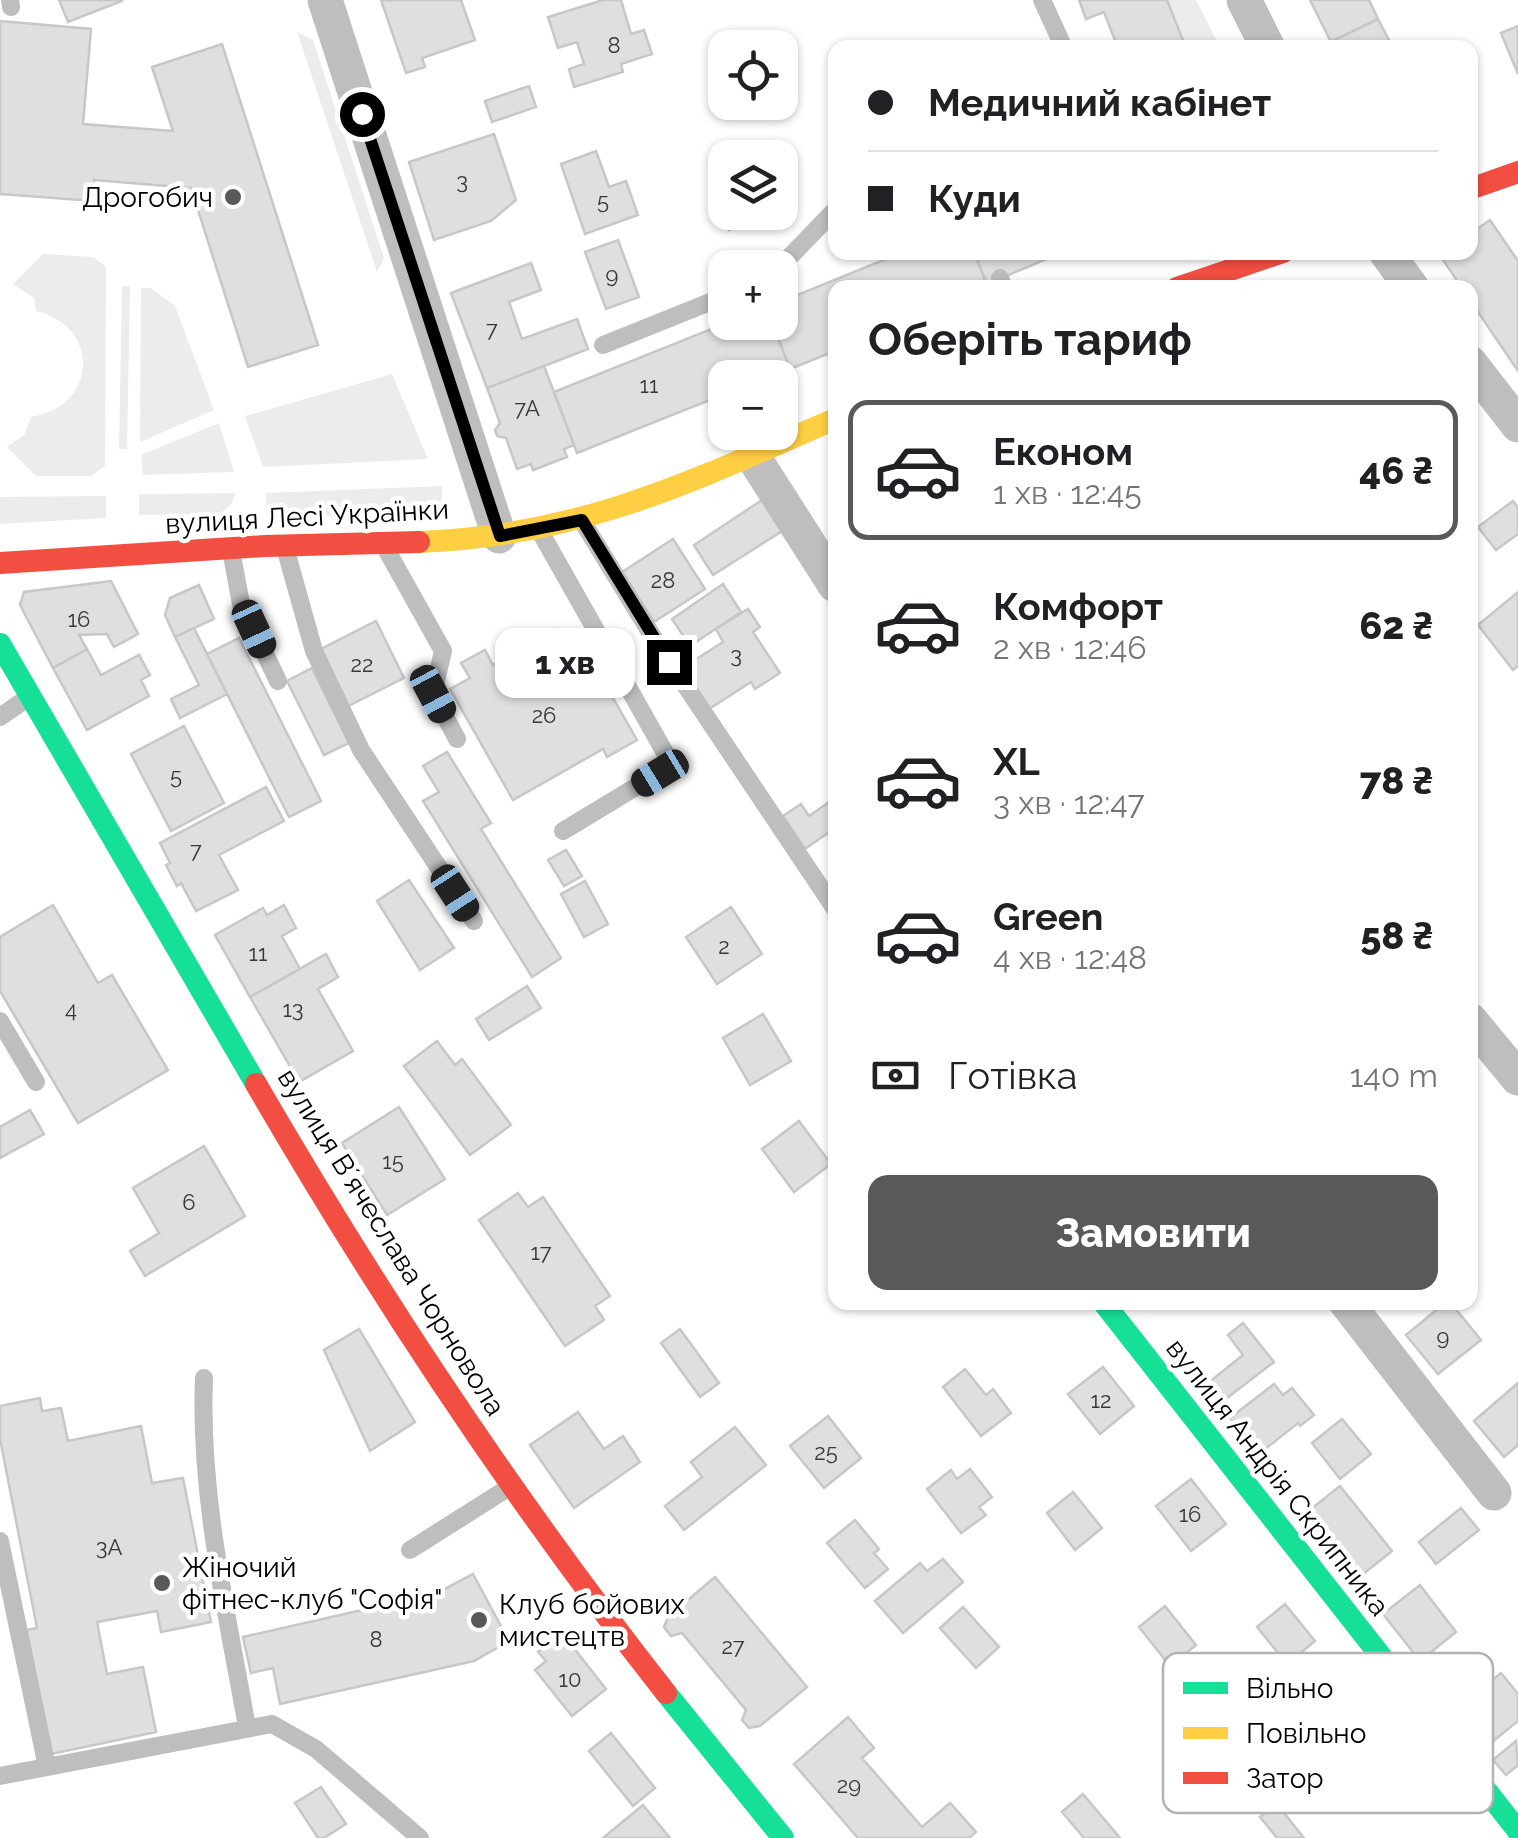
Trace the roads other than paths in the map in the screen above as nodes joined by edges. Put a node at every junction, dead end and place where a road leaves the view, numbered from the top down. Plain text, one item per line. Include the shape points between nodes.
1 (325, 0) edge
2 (1042, 0) edge
3 (1244, 0) edge
4 (1060, 40) edge
5 (1264, 40) edge
6 (1518, 172) edge
7 (1478, 186) edge
8 (828, 217) edge
9 (796, 250) edge
10 (1259, 260) edge
11 (1200, 280) edge
12 (708, 303) edge
13 (603, 345) dead end
14 (1478, 374) edge
15 (828, 422) edge
16 (1518, 426) edge
17 (752, 455) junction
18 (582, 520) junction
19 (539, 530) junction
20 (500, 536) junction
21 (382, 542) junction
22 (285, 546) junction
23 (231, 548) junction
24 (0, 563) edge
25 (828, 574) edge
26 (0, 644) edge
27 (278, 681) dead end
28 (31, 696) junction
29 (0, 718) edge
30 (458, 740) dead end
31 (562, 831) dead end
32 (828, 900) edge
33 (474, 922) dead end
34 (0, 1020) edge
35 (1478, 1030) edge
36 (1518, 1078) edge
37 (36, 1082) dead end
38 (1109, 1310) edge
39 (1352, 1310) edge
40 (204, 1378) dead end
41 (511, 1486) junction
42 (1494, 1493) dead end
43 (0, 1541) edge
44 (410, 1550) dead end
45 (1379, 1653) edge
46 (247, 1727) junction
47 (47, 1767) junction
48 (0, 1776) edge
49 (1493, 1798) edge
50 (1518, 1830) edge
51 (420, 1838) edge
52 (783, 1838) edge

1 - 20 street
2 - 4 lane
3 - 5 street
6 - 7 street
8 - 9 lane
10 - 11 street
12 - 13 lane
14 - 16 street
15 - 17 street, вулиця Лесі Українки
17 - 18 street, вулиця Лесі Українки
17 - 25 street
18 - 19 street, вулиця Лесі Українки
18 - 32 lane
19 - 20 street, вулиця Лесі Українки
19 - 31 lane via 672,765
20 - 21 street, вулиця Лесі Українки
21 - 22 street, вулиця Лесі Українки
21 - 30 lane via 443,651 433,694
22 - 23 street, вулиця Лесі Українки
22 - 33 lane via 314,651 361,750
23 - 24 street, вулиця Лесі Українки
23 - 27 lane via 241,604
26 - 28 street, вулиця Вʼячеслава Чорновола
28 - 29 lane
28 - 41 street, вулиця Вʼячеслава Чорновола via 302,1162
34 - 37 lane
35 - 36 street
38 - 45 street, вулиця Андрія Скрипника
39 - 42 street
40 - 46 lane via 202,1431
41 - 44 lane
41 - 52 street, вулиця Вʼячеслава Чорновола via 630,1650
43 - 47 lane
46 - 47 lane
46 - 51 lane via 272,1724 316,1749
47 - 48 lane
49 - 50 street, вулиця Андрія Скрипника

